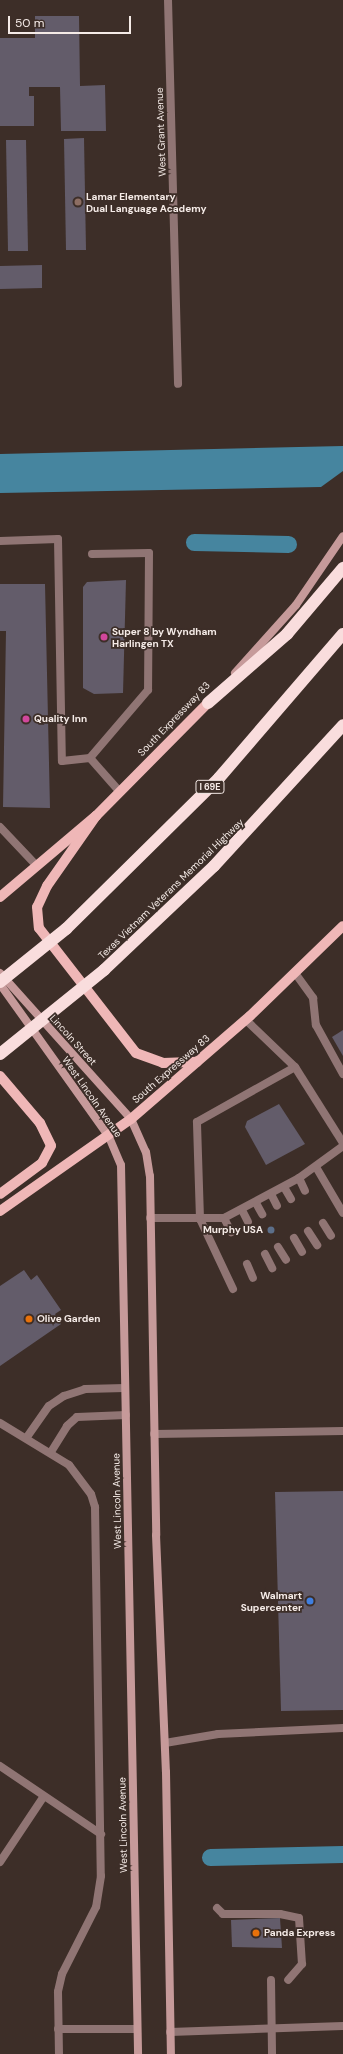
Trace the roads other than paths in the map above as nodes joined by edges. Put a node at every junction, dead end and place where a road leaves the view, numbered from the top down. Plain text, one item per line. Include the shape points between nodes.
1 (168, 0) edge
2 (178, 384) dead end
3 (343, 536) edge
4 (0, 541) edge
5 (92, 554) dead end
6 (343, 568) edge
7 (343, 634) edge
8 (208, 703) junction
9 (343, 725) edge
10 (90, 758) junction
11 (120, 792) junction
12 (96, 816) junction
13 (0, 827) edge
14 (37, 866) junction
15 (0, 897) edge
16 (343, 926) edge
17 (0, 973) edge
18 (295, 973) junction
19 (0, 983) edge
20 (246, 1020) junction
21 (0, 1054) edge
22 (198, 1062) junction
23 (295, 1067) junction
24 (343, 1074) edge
25 (0, 1076) edge
26 (131, 1119) junction
27 (109, 1137) junction
28 (343, 1145) edge
29 (316, 1167) junction
30 (299, 1178) junction
31 (284, 1187) junction
32 (305, 1191) dead end
33 (0, 1194) edge
34 (271, 1194) junction
35 (291, 1199) dead end
36 (256, 1203) junction
37 (277, 1206) dead end
38 (242, 1210) junction
39 (0, 1212) edge
40 (343, 1213) edge
41 (262, 1214) dead end
42 (150, 1218) junction
43 (224, 1218) junction
44 (200, 1219) junction
45 (248, 1222) dead end
46 (323, 1222) dead end
47 (308, 1231) dead end
48 (231, 1232) dead end
49 (331, 1236) dead end
50 (294, 1238) dead end
51 (317, 1245) dead end
52 (278, 1247) dead end
53 (302, 1252) dead end
54 (265, 1254) dead end
55 (286, 1260) dead end
56 (246, 1264) dead end
57 (272, 1268) dead end
58 (253, 1278) dead end
59 (233, 1289) dead end
60 (125, 1388) junction
61 (126, 1415) junction
62 (0, 1422) edge
63 (343, 1431) edge
64 (154, 1434) junction
65 (27, 1437) junction
66 (51, 1452) junction
67 (343, 1728) edge
68 (165, 1743) junction
69 (0, 1766) edge
70 (44, 1796) junction
71 (101, 1834) junction
72 (0, 1862) edge
73 (216, 1908) dead end
74 (271, 1980) dead end
75 (288, 1980) dead end
76 (343, 2026) edge
77 (272, 2028) junction
78 (137, 2029) junction
79 (58, 2030) junction
80 (170, 2032) junction
81 (58, 2054) edge
82 (138, 2054) edge
83 (171, 2054) edge
84 (272, 2054) edge

1 - 2 street, West Grant Avenue
3 - 8 street, South Expressway 83 via 296,605
4 - 10 street via 58,539 62,761
5 - 10 street via 149,553 148,690
6 - 8 highway via 287,634
7 - 19 highway, I 69E, bridge via 220,778 66,929
8 - 11 main road, South Expressway 83
9 - 21 highway, Texas Vietnam Veterans Memorial Highway, bridge via 214,866 104,970
10 - 11 street
11 - 12 main road, South Expressway 83
12 - 14 main road, South Expressway 83
12 - 22 main road via 47,886 37,907 39,928 136,1053 163,1063
13 - 14 street
14 - 15 main road, South Expressway 83
16 - 18 main road, South Expressway 83
17 - 26 street, Lincoln Street
18 - 20 main road, South Expressway 83
18 - 24 street via 313,998 312,1012 316,1025
19 - 27 street, West Lincoln Avenue
20 - 22 main road, South Expressway 83
20 - 23 street
22 - 26 main road, South Expressway 83
23 - 28 street
23 - 44 street via 196,1122
25 - 33 main road via 40,1123 51,1146 38,1166
26 - 27 main road, South Expressway 83
26 - 42 street, West Lincoln Avenue via 146,1152
27 - 39 main road, South Expressway 83
27 - 60 street, West Lincoln Avenue via 121,1165
28 - 29 street
29 - 30 street
29 - 40 street
30 - 31 street
30 - 32 street
31 - 34 street
31 - 35 street
34 - 36 street
34 - 37 street
36 - 38 street
36 - 41 street
38 - 43 street
38 - 45 street
42 - 44 street
42 - 64 street, West Lincoln Avenue
43 - 44 street
43 - 48 street
44 - 59 street
46 - 49 street
47 - 51 street
50 - 53 street
52 - 55 street
54 - 57 street
56 - 58 street
60 - 61 street, West Lincoln Avenue
60 - 65 street via 85,1389 64,1396 49,1406
61 - 66 street via 77,1417 67,1426
61 - 78 street, West Lincoln Avenue
62 - 65 street
63 - 64 street
64 - 68 street, West Lincoln Avenue
65 - 66 street
66 - 71 street via 83,1480 95,1507
67 - 68 street via 218,1734
68 - 80 street, West Lincoln Avenue
69 - 70 street
70 - 71 street
70 - 72 street
71 - 79 street via 98,1900 62,1974
73 - 75 street via 223,1914 280,1914 299,1918 302,1964
74 - 77 street
76 - 77 street
77 - 80 street
77 - 84 street
78 - 79 street
78 - 82 street, West Lincoln Avenue
79 - 81 street
80 - 83 street, West Lincoln Avenue

